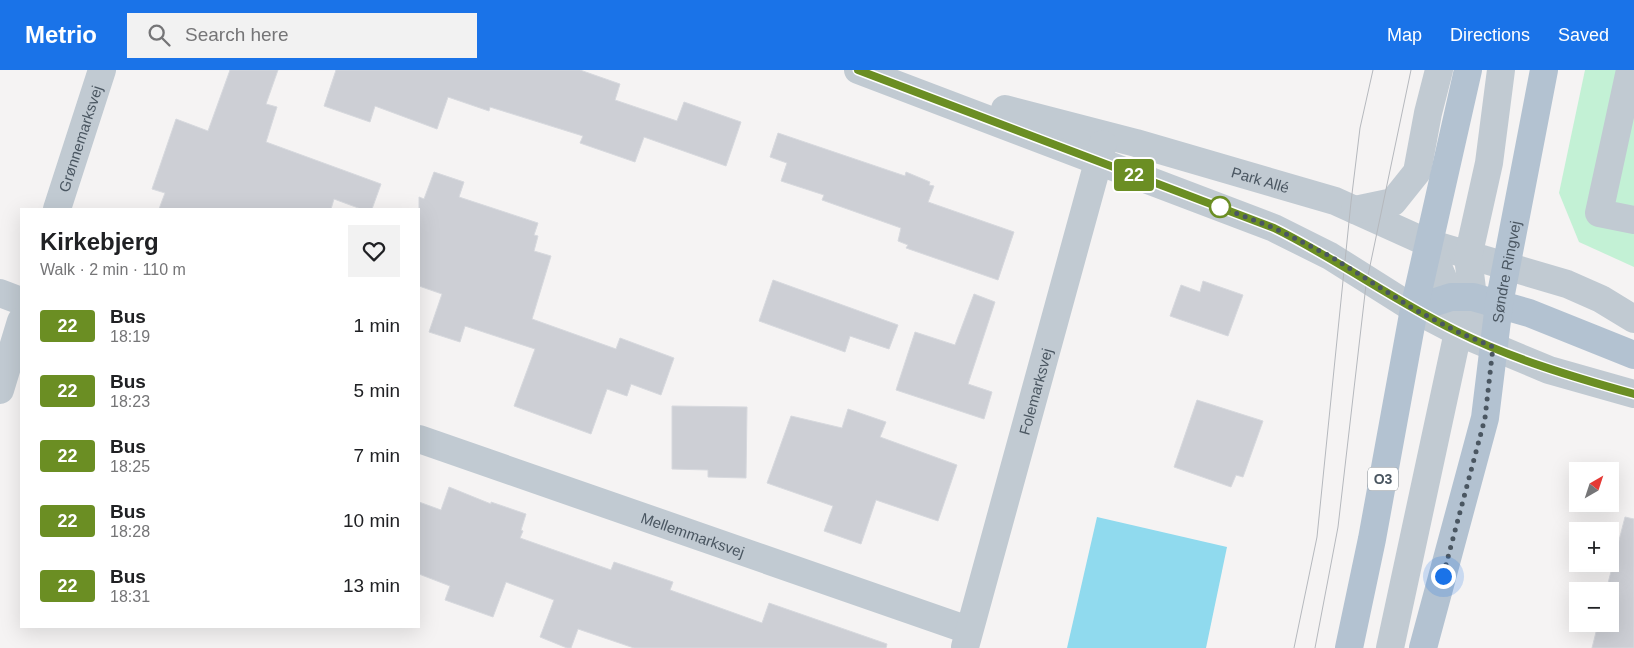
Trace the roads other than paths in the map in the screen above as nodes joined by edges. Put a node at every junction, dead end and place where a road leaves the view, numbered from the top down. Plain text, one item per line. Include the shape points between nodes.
1 (102, 70) edge
2 (1439, 70) edge
3 (1468, 70) edge
4 (1501, 70) edge
5 (1544, 70) edge
6 (1630, 70) edge
7 (867, 73) edge
8 (1101, 148) junction
9 (58, 208) edge
10 (1355, 210) junction
11 (1634, 220) edge
12 (1428, 243) junction
13 (1468, 256) junction
14 (1505, 266) junction
15 (0, 293) edge
16 (1462, 297) junction
17 (20, 301) edge
18 (1499, 304) junction
19 (1414, 309) junction
20 (1634, 319) edge
21 (20, 324) edge
22 (1458, 332) junction
23 (1493, 347) junction
24 (1634, 355) edge
25 (0, 390) edge
26 (1634, 394) edge
27 (420, 439) edge
28 (967, 639) edge
29 (1349, 648) edge
30 (1390, 648) edge
31 (1423, 648) edge

1 - 9 street, Grønnemarksvej
2 - 10 street via 1417,172 1393,202
3 - 12 main road, O3
4 - 13 street via 1489,163
5 - 14 main road, Søndre Ringvej
6 - 11 street via 1599,213
7 - 8 street, Park Allé
8 - 10 street, Park Allé via 1317,196
8 - 19 street, Park Allé via 1330,256
8 - 28 street, Folemarksvej
10 - 12 street, Park Allé
12 - 13 street, Park Allé
12 - 16 street
12 - 19 main road, O3
13 - 14 street, Park Allé
13 - 16 street
14 - 18 main road, Søndre Ringvej
14 - 20 street, Park Allé via 1567,284
15 - 17 street
16 - 18 main road
16 - 19 main road
16 - 22 street
16 - 23 street
18 - 23 main road, Søndre Ringvej
18 - 24 main road
19 - 22 street, Park Allé
19 - 29 main road, O3
21 - 25 street
22 - 23 street, Park Allé
22 - 30 street
23 - 26 street, Park Allé via 1549,370
23 - 31 main road, Søndre Ringvej via 1485,418
27 - 28 street, Mellemmarksvej

